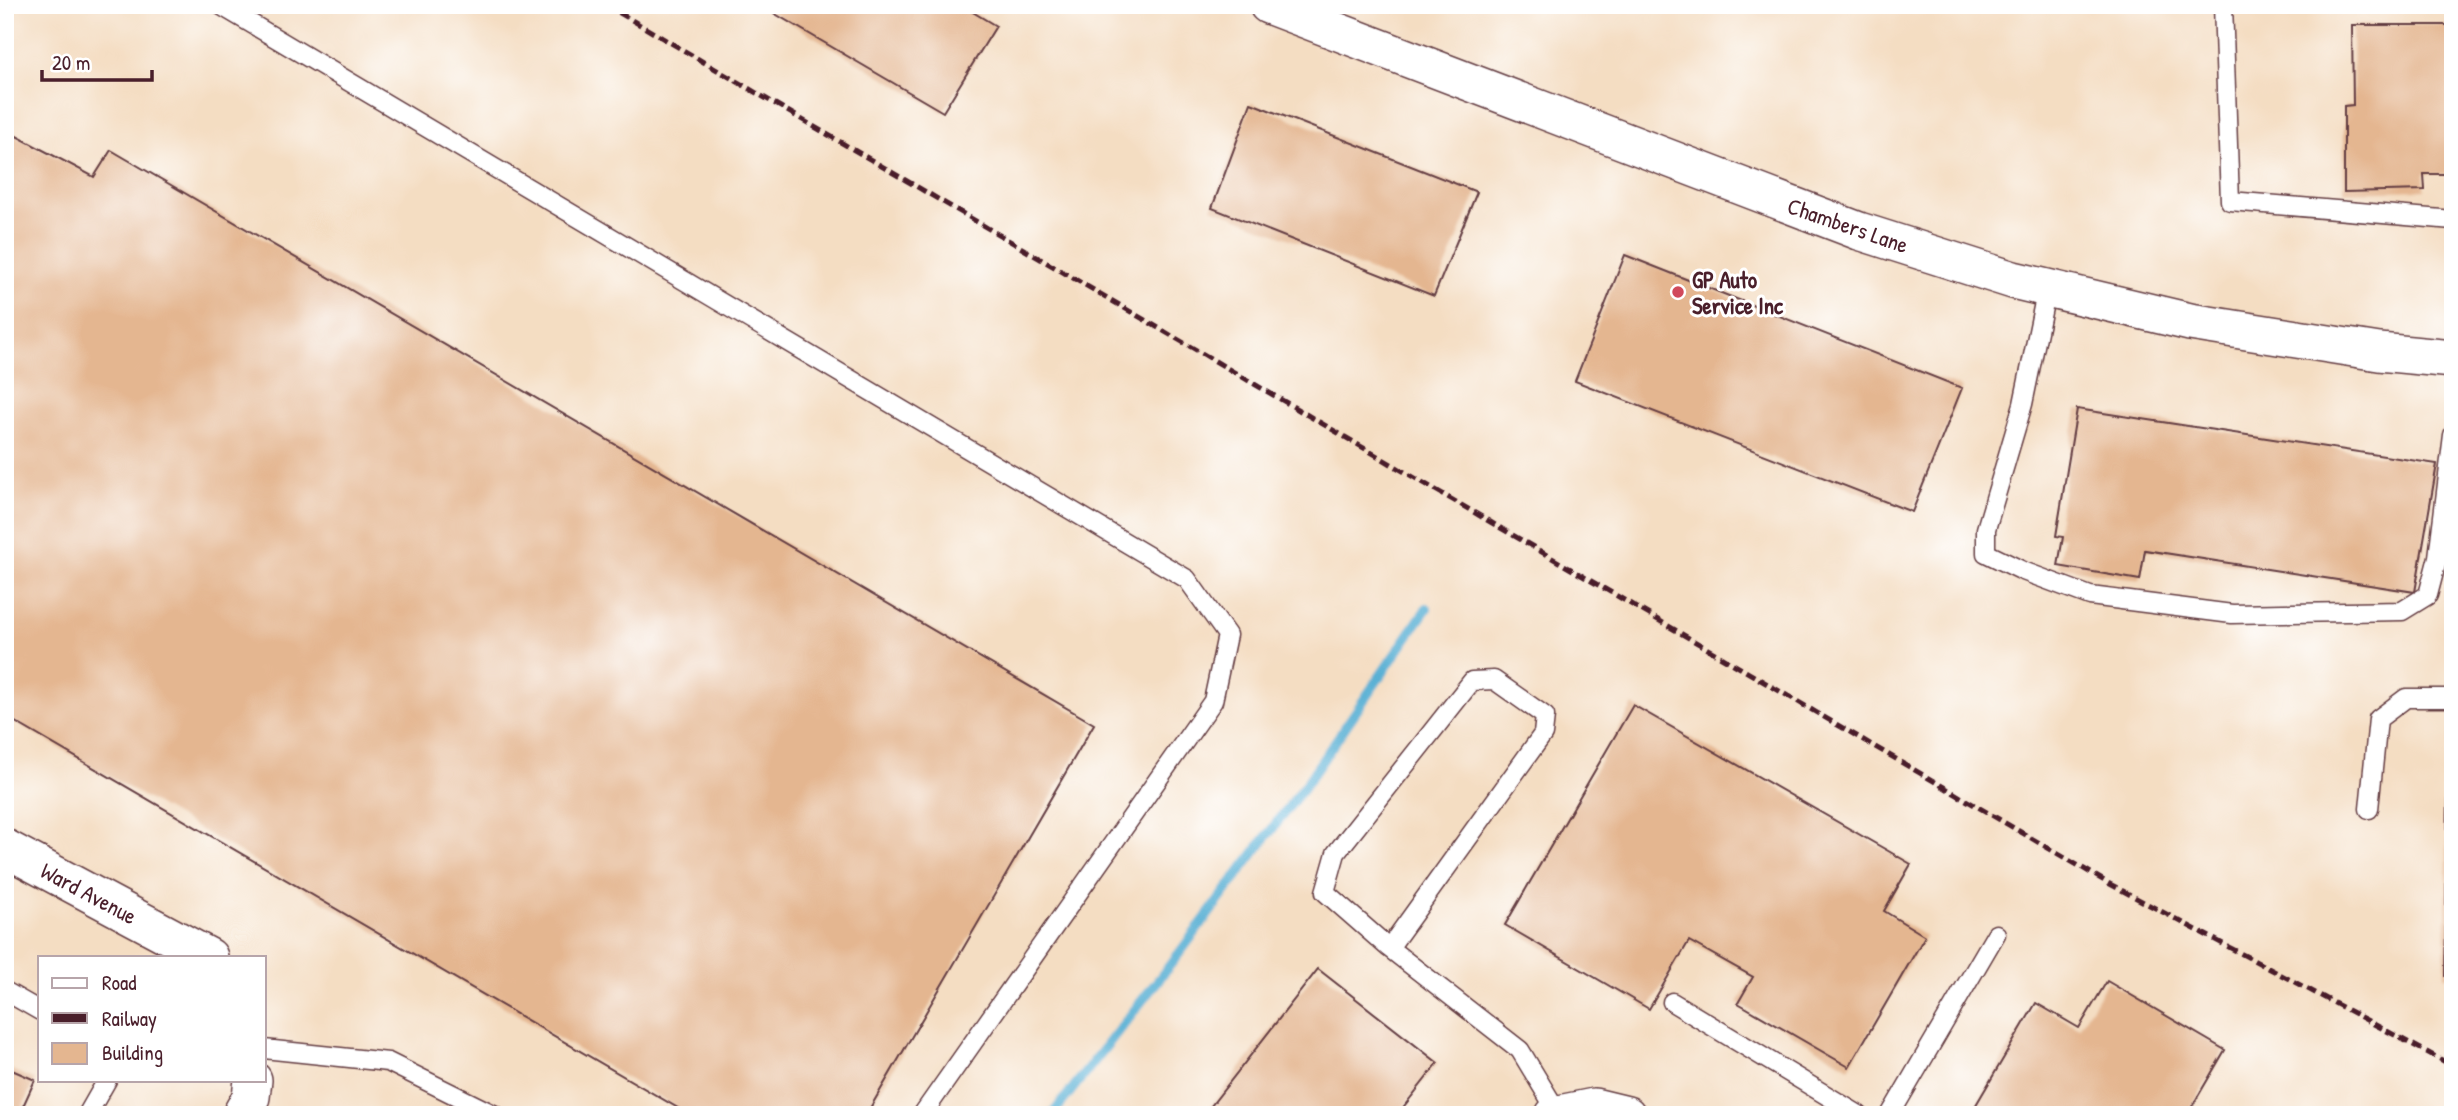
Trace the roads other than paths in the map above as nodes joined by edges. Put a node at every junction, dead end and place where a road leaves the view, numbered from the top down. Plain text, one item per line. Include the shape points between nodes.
1 (220, 5) edge
2 (1268, 5) edge
3 (2223, 5) edge
4 (2453, 220) edge
5 (2047, 288) junction
6 (2453, 359) edge
7 (2453, 435) edge
8 (2453, 698) edge
9 (2369, 809) dead end
10 (5, 848) edge
11 (1996, 934) dead end
12 (1389, 948) junction
13 (207, 956) edge
14 (5, 991) edge
15 (1672, 1002) dead end
16 (38, 1010) edge
17 (266, 1049) edge
18 (106, 1082) edge
19 (253, 1082) edge
20 (1556, 1114) edge
21 (87, 1115) edge
22 (242, 1115) edge
23 (495, 1115) edge
24 (922, 1115) edge
25 (1627, 1115) edge
26 (1859, 1115) edge
27 (1890, 1115) edge

1 - 24 lane via 1187,579 1227,635 1213,701
2 - 5 street, Chambers Lane via 1859,231
3 - 4 lane via 2230,201
5 - 6 street, Chambers Lane via 2190,322
5 - 7 lane via 2023,404 1986,529 1986,553 2090,596 2231,614 2402,611 2428,595 2438,557
8 - 9 lane via 2406,698 2378,719
10 - 13 street, Ward Avenue
11 - 27 lane
12 - 12 lane via 1543,734 1545,716 1494,680 1472,681 1336,853 1325,892
12 - 20 lane via 1520,1050
14 - 16 lane
15 - 26 lane
17 - 23 lane via 388,1062
18 - 21 lane
19 - 22 street
20 - 25 street via 1594,1107

